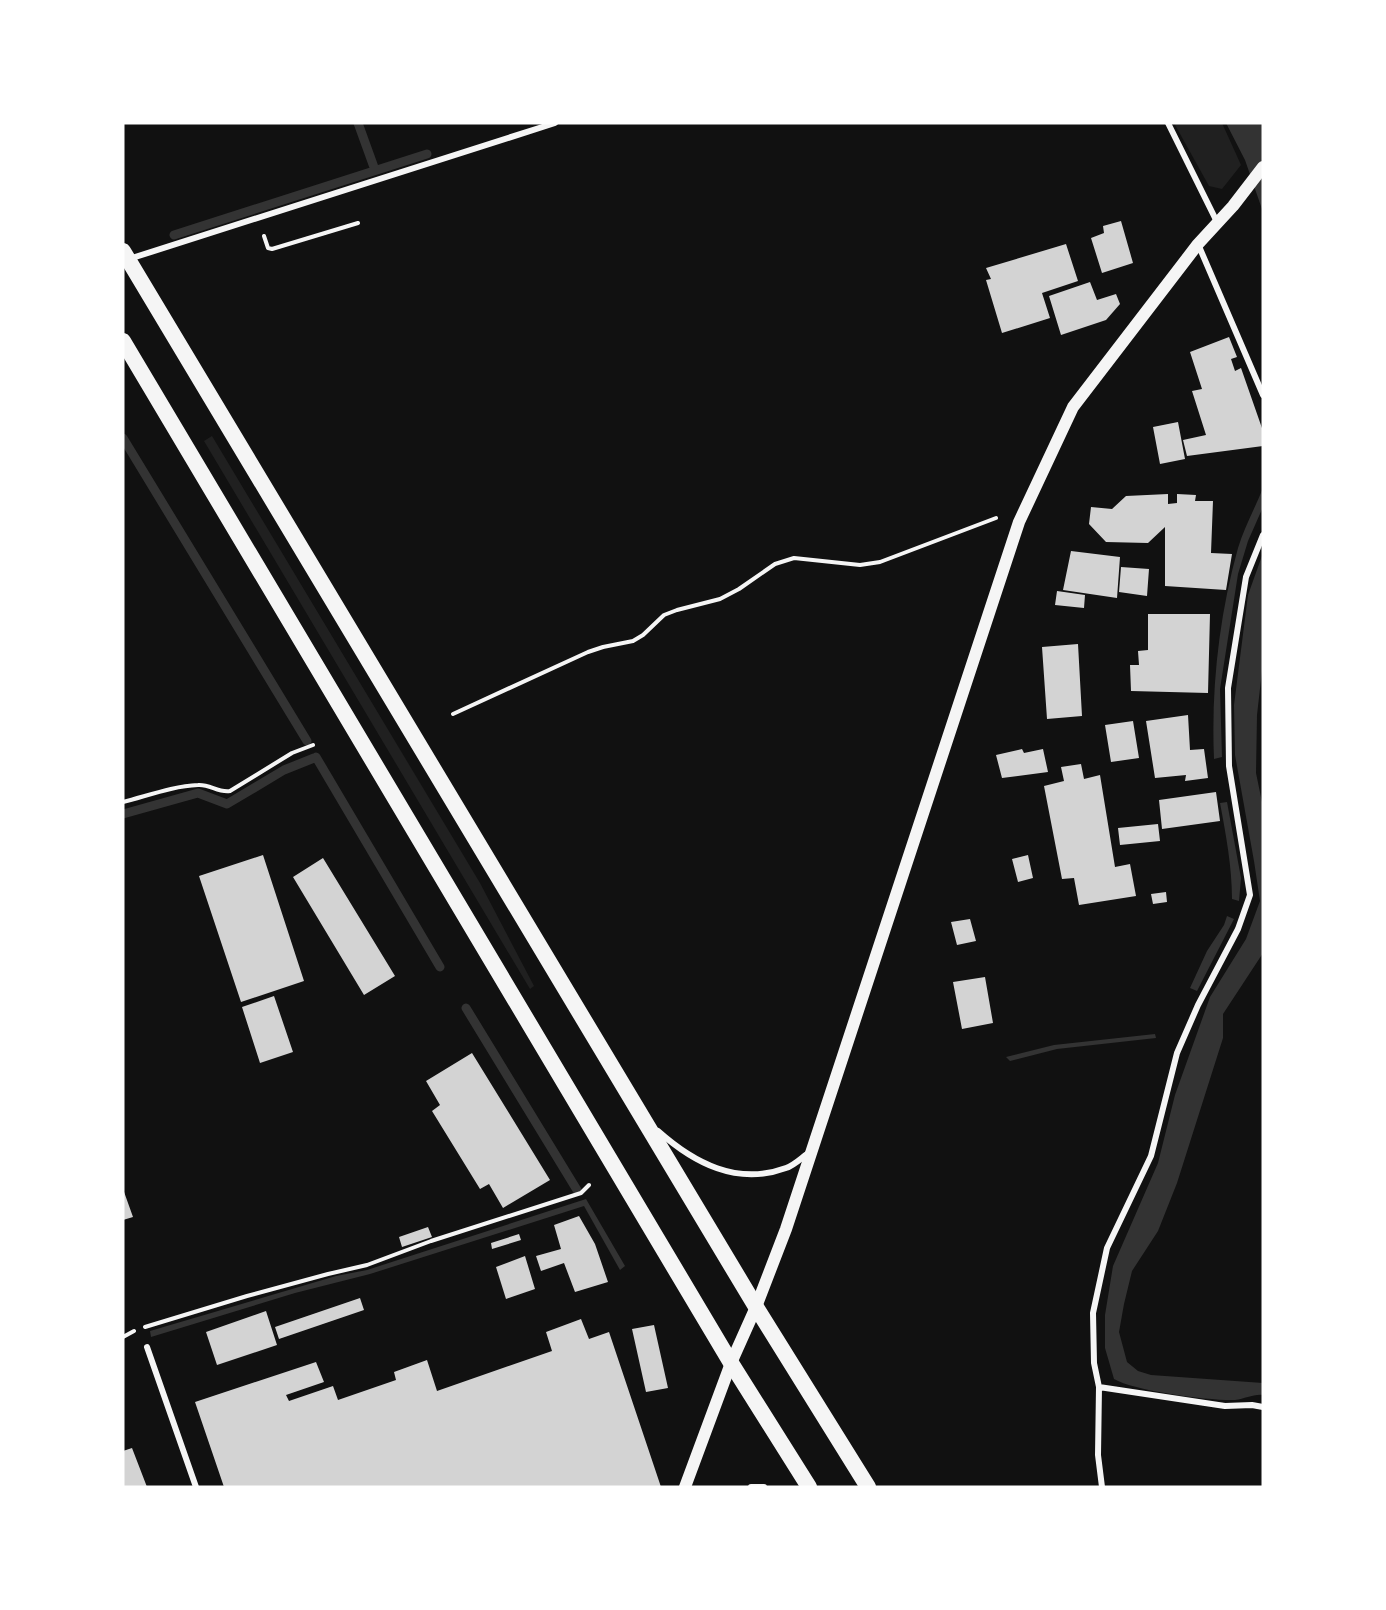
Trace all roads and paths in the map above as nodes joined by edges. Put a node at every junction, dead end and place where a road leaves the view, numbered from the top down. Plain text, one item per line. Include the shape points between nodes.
1 (555, 123) edge
2 (1168, 123) edge
3 (1263, 167) edge
4 (257, 218) junction
5 (358, 223) dead end
6 (1218, 223) junction
7 (1198, 244) junction
8 (125, 257) edge
9 (123, 340) edge
10 (1263, 395) edge
11 (1019, 522) junction
12 (1263, 535) edge
13 (453, 714) dead end
14 (313, 745) dead end
15 (123, 802) edge
16 (642, 1117) junction
17 (812, 1151) junction
18 (589, 1185) dead end
19 (756, 1307) junction
20 (147, 1347) joint
21 (731, 1363) junction
22 (1099, 1387) junction
23 (1263, 1407) edge
24 (196, 1487) edge
25 (685, 1487) edge
26 (751, 1487) edge
27 (764, 1487) edge
28 (809, 1487) edge
29 (868, 1487) edge
30 (1102, 1487) edge

1 - 4 street
2 - 6 street
3 - 6 main road
4 - 5 path via 268,248 272,249
4 - 8 street
6 - 7 main road
7 - 10 street
7 - 11 main road via 1073,407
8 - 16 highway
9 - 21 highway
11 - 13 path via 1004,515 880,562 860,565 794,558 775,564 720,599 664,615 633,641 588,652
11 - 17 main road
12 - 22 street via 1246,577 1228,688 1229,766 1250,895 1238,929 1177,1053 1151,1156 1107,1248 1092,1313
14 - 15 path via 292,753 230,791 202,784 182,786
16 - 17 street via 680,1150 723,1171 754,1176 788,1168
16 - 19 highway
17 - 19 main road
18 - 20 path via 581,1192 368,1265 140,1328
19 - 21 main road
19 - 29 highway
20 - 24 street
21 - 25 main road
21 - 28 highway
22 - 23 street via 1226,1406
22 - 30 street via 1098,1455
26 - 27 street

